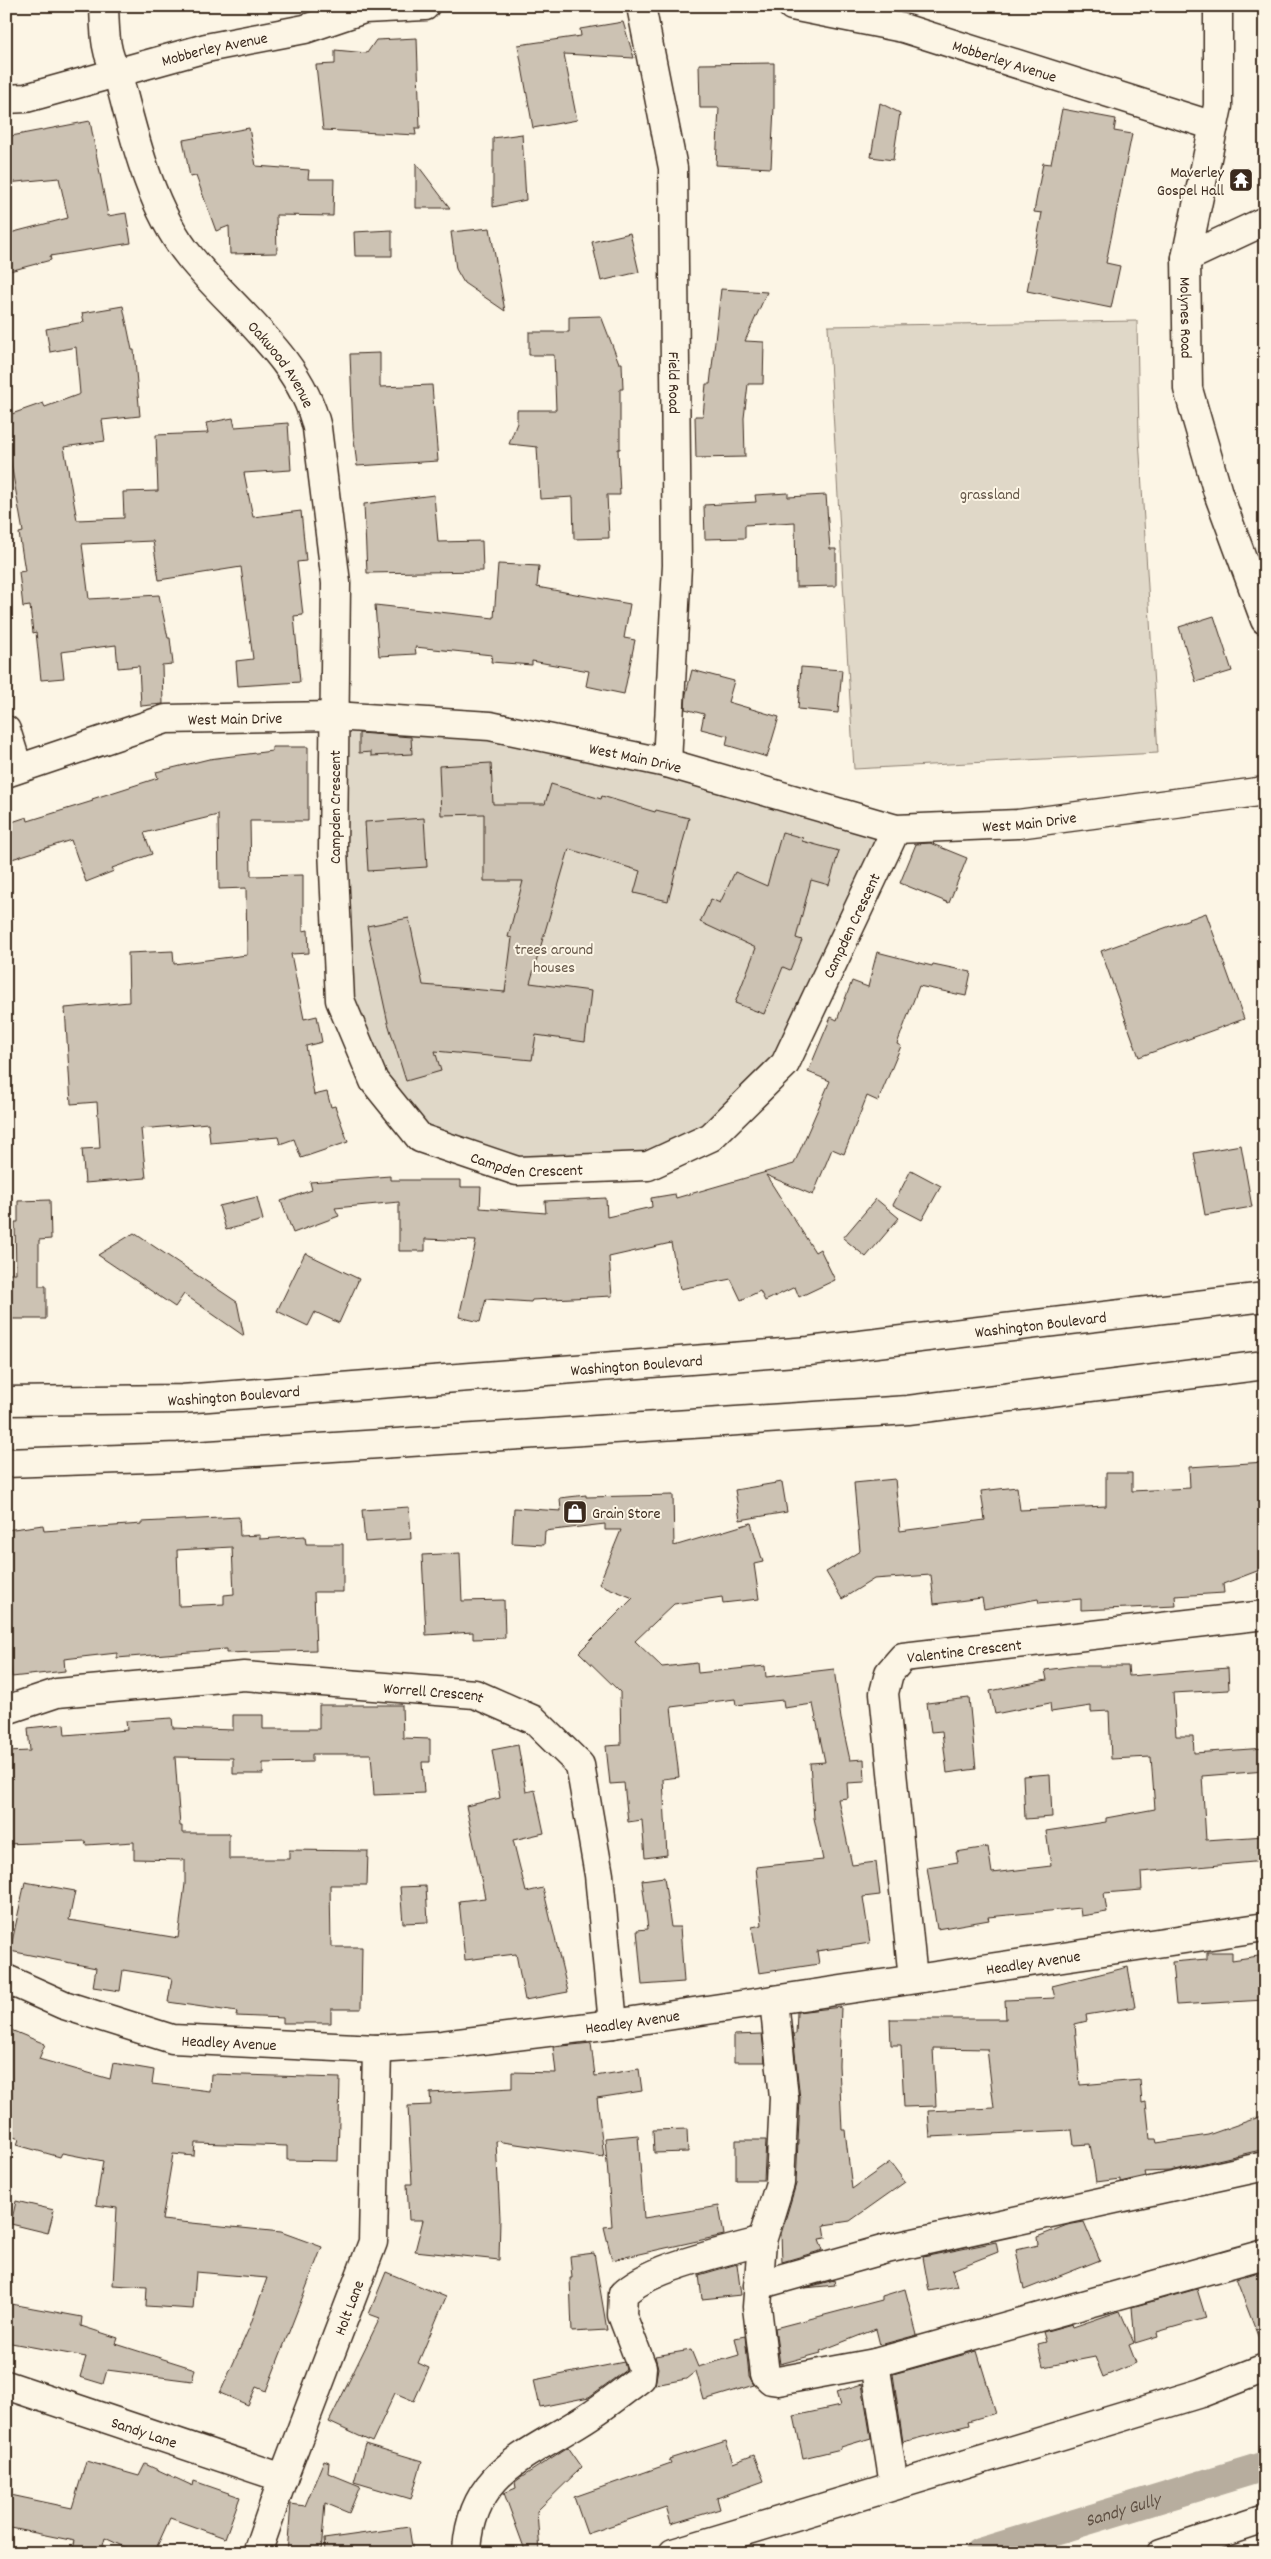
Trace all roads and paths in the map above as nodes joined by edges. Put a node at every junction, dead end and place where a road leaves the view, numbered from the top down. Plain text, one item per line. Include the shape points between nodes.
1 (104, 6) edge
2 (425, 6) edge
3 (641, 6) edge
4 (792, 6) edge
5 (1218, 6) edge
6 (112, 62) junction
7 (6, 99) edge
8 (1214, 126) junction
9 (1265, 221) edge
10 (1186, 258) junction
11 (1265, 620) edge
12 (334, 716) junction
13 (6, 730) edge
14 (668, 763) junction
15 (12, 770) edge
16 (1265, 790) edge
17 (896, 829) junction
18 (1265, 1297) edge
19 (1265, 1366) edge
20 (6, 1401) edge
21 (6, 1463) edge
22 (1265, 1616) edge
23 (6, 1710) edge
24 (1265, 1927) edge
25 (6, 1979) edge
26 (914, 1980) junction
27 (774, 2000) junction
28 (613, 2024) junction
29 (377, 2049) junction
30 (1265, 2166) edge
31 (762, 2240) junction
32 (1265, 2254) edge
33 (758, 2285) junction
34 (875, 2363) junction
35 (1265, 2368) edge
36 (6, 2385) edge
37 (283, 2478) junction
38 (894, 2485) junction
39 (1265, 2519) edge
40 (257, 2553) edge
41 (467, 2553) edge
42 (672, 2553) edge
43 (1162, 2553) edge

1 - 6 main road, Oakwood Avenue
2 - 6 main road, Mobberley Avenue via 364,9 305,29
3 - 14 main road, Field Road via 673,168 677,565
4 - 8 main road, Mobberley Avenue via 903,28
5 - 8 main road, Molynes Road via 1218,106
6 - 7 main road, Mobberley Avenue via 26,98
6 - 12 main road, Oakwood Avenue via 152,189 168,221 189,256 263,337 292,373 312,406 336,583
8 - 10 main road, Molynes Road
9 - 10 main road
10 - 11 main road, Molynes Road via 1188,389 1218,493
12 - 14 main road, West Main Drive via 490,726
12 - 15 main road, West Main Drive via 166,719
12 - 17 main road, Campden Crescent via 333,849 340,1000 374,1081 420,1138 516,1171 648,1166 711,1137 785,1064
13 - 15 main road
14 - 17 main road, West Main Drive
16 - 17 main road, West Main Drive via 1018,824
18 - 20 main road, Washington Boulevard via 809,1351 182,1399
19 - 21 main road via 908,1410 178,1457
22 - 26 main road, Valentine Crescent via 903,1657 889,1672 884,1693
23 - 28 main road, Worrell Crescent via 57,1693 244,1676 475,1694 534,1720 580,1764 599,1875
24 - 26 main road, Headley Avenue
25 - 29 main road, Headley Avenue via 64,2005 172,2039
26 - 27 main road, Headley Avenue
27 - 28 main road, Headley Avenue
27 - 31 main road via 784,2098 780,2183
28 - 29 main road, Headley Avenue via 442,2045
29 - 37 main road, Holt Lane via 373,2242
30 - 33 main road via 886,2249
31 - 33 main road
31 - 41 main road via 636,2282 623,2294 622,2316 642,2367 641,2378 592,2415 540,2444 495,2477 477,2506 468,2532
32 - 34 main road
33 - 34 main road via 760,2350 764,2374 771,2380 778,2382
34 - 38 main road
35 - 38 main road via 1201,2393
36 - 37 main road, Sandy Lane
37 - 40 main road, Holt Lane
38 - 42 main road
39 - 43 main road

